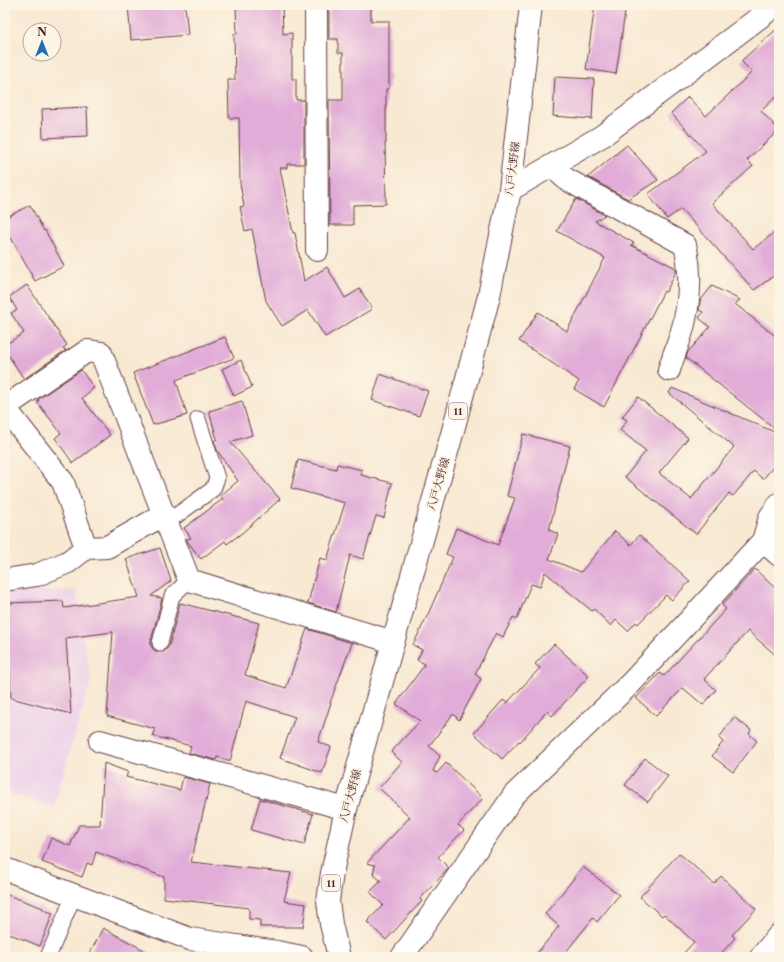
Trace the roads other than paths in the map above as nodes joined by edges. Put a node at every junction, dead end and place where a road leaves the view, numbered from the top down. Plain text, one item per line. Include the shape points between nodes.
1 (316, 5) edge
2 (531, 5) edge
3 (776, 5) edge
4 (552, 166) junction
5 (510, 190) junction
6 (317, 250) dead end
7 (669, 370) dead end
8 (5, 407) edge
9 (198, 419) dead end
10 (779, 504) edge
11 (164, 519) junction
12 (763, 541) junction
13 (86, 548) junction
14 (779, 555) edge
15 (5, 580) edge
16 (189, 580) junction
17 (393, 642) junction
18 (160, 643) dead end
19 (100, 741) dead end
20 (346, 809) junction
21 (5, 869) edge
22 (74, 895) junction
23 (779, 935) edge
24 (48, 957) edge
25 (302, 957) edge
26 (333, 957) edge
27 (339, 957) edge
28 (402, 957) edge
29 (761, 957) edge

1 - 6 street
2 - 5 street, 八戸大野線 / 11
3 - 4 street via 602,136
4 - 5 street
4 - 7 street via 566,179 685,245 688,256 689,294 685,320
5 - 17 street, 八戸大野線 / 11 via 489,296
8 - 11 street via 87,351 101,353
8 - 13 street via 63,482
9 - 11 lane via 217,478 213,489
10 - 12 street via 770,517
11 - 13 street via 107,547
11 - 16 street
12 - 14 street
12 - 28 street via 632,682 514,795
13 - 15 street via 68,562 37,575
16 - 17 street
16 - 18 lane via 172,596
17 - 20 street, 八戸大野線 / 11
19 - 20 street
20 - 27 street, 八戸大野線 / 11 via 328,901
21 - 22 street
22 - 24 lane
22 - 25 street via 190,939
23 - 29 street
26 - 27 street

